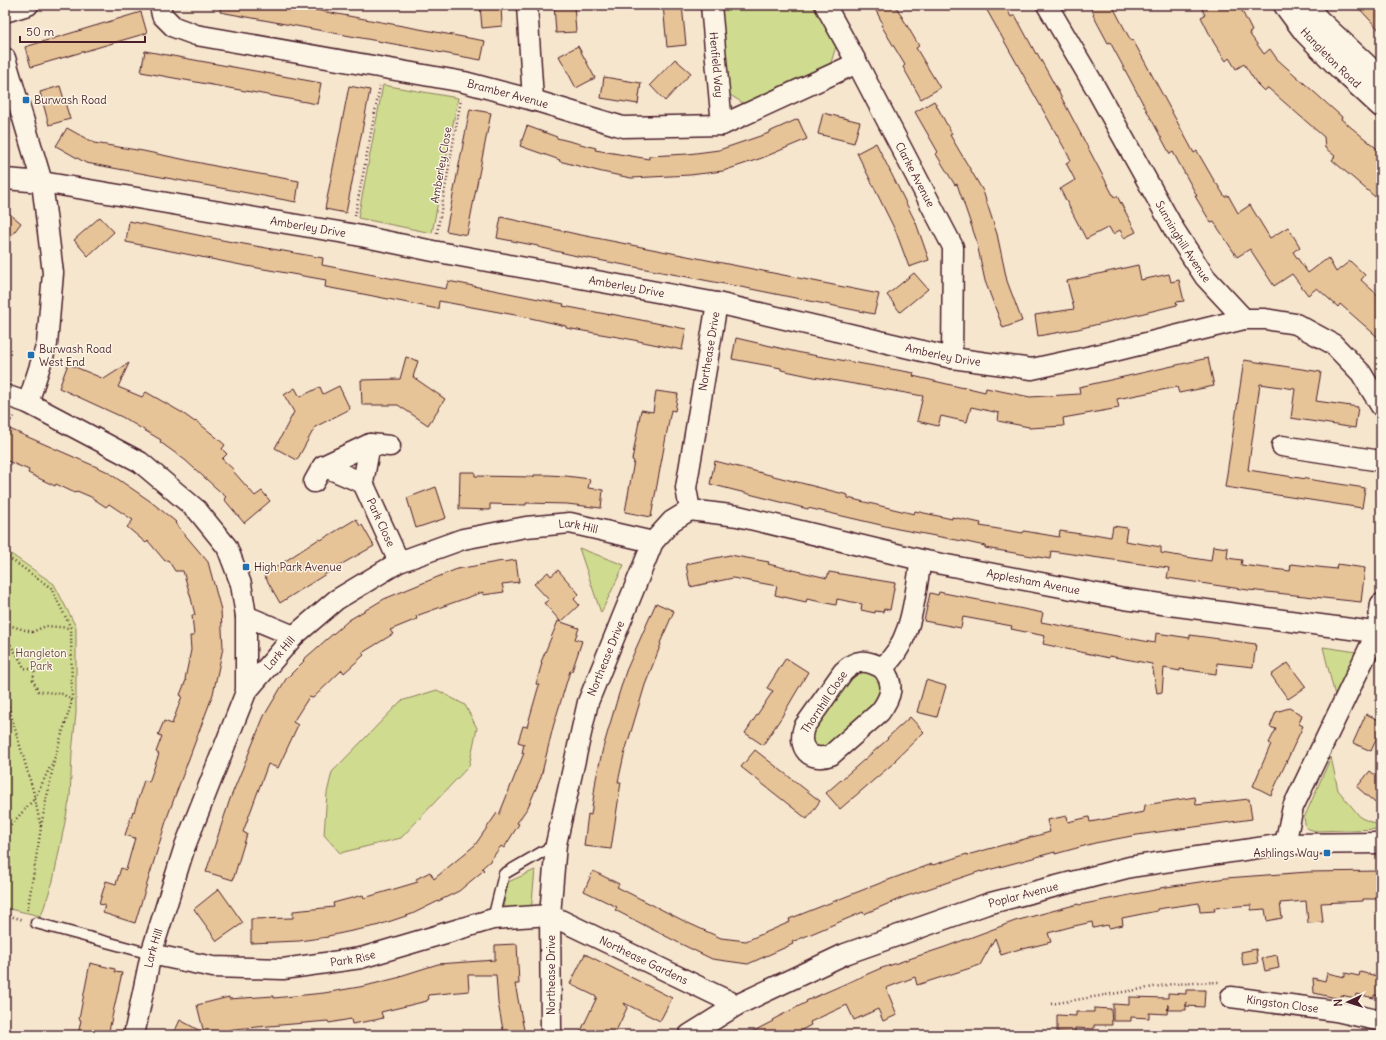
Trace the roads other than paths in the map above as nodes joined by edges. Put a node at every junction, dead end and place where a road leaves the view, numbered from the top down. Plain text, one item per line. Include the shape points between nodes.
1 (28, 5) edge
2 (160, 5) edge
3 (527, 5) edge
4 (711, 5) edge
5 (825, 5) edge
6 (1048, 5) edge
7 (1285, 5) edge
8 (1307, 5) edge
9 (5, 12) edge
10 (5, 58) edge
11 (857, 63) junction
12 (1381, 79) edge
13 (533, 100) junction
14 (1381, 106) edge
15 (722, 126) junction
16 (5, 179) edge
17 (42, 182) junction
18 (717, 303) junction
19 (1244, 319) junction
20 (952, 358) junction
21 (5, 395) edge
22 (28, 403) junction
23 (1381, 406) edge
24 (370, 444) junction
25 (390, 446) dead end
26 (1282, 446) dead end
27 (1381, 461) edge
28 (363, 483) junction
29 (690, 510) junction
30 (653, 542) junction
31 (921, 560) junction
32 (399, 562) junction
33 (1381, 604) edge
34 (246, 616) junction
35 (1379, 633) edge
36 (294, 636) junction
37 (882, 668) junction
38 (246, 692) junction
39 (1381, 843) edge
40 (556, 844) junction
41 (1285, 844) junction
42 (550, 915) junction
43 (493, 918) junction
44 (31, 921) road end
45 (151, 954) junction
46 (1231, 997) road end
47 (737, 1005) junction
48 (1381, 1021) edge
49 (134, 1035) edge
50 (552, 1035) edge
51 (689, 1035) edge

1 - 9 street
2 - 13 street, Bramber Avenue via 162,15 174,27 196,35 464,82
3 - 13 street
4 - 15 street, Henfield Way
5 - 11 street, Clarke Avenue
6 - 19 street, Sunninghill Avenue via 1174,231 1205,277
7 - 14 main road, Hangleton Road via 1305,32
8 - 12 main road, Hangleton Road via 1317,20
10 - 17 street
11 - 15 street, Bramber Avenue
11 - 20 street, Clarke Avenue via 953,247
13 - 15 street, Bramber Avenue via 623,127
16 - 17 street, Amberley Drive
17 - 18 street, Amberley Drive via 351,234
17 - 22 street via 53,274 47,344
18 - 20 street, Amberley Drive
18 - 29 street, Northease Drive via 686,488
19 - 20 street, Amberley Drive via 1032,369
19 - 23 street via 1265,318 1296,324 1333,344 1361,374
21 - 22 street
22 - 34 street via 140,462 197,510 227,547 241,584
24 - 25 street
24 - 28 street
24 - 28 street via 318,474
26 - 27 street
28 - 32 street, Park Close
29 - 30 street, Northease Drive via 672,521
29 - 31 street, Applesham Avenue via 738,516
30 - 32 street, Lark Hill via 570,523 526,527 463,539
30 - 40 street, Northease Drive via 588,702
31 - 35 street, Applesham Avenue via 1124,599
31 - 37 street via 906,633 895,655
32 - 36 street, Lark Hill via 336,600
33 - 35 street
34 - 36 street
34 - 38 street
35 - 41 street via 1293,807
36 - 38 street, Lark Hill
37 - 37 street, Thornhill Close via 888,678 890,690 889,698 880,712 831,755 818,757 808,752 802,742 804,728 843,672 849,666 863,662 871,662
38 - 45 street, Lark Hill via 185,846
39 - 41 street, Poplar Avenue
40 - 42 street, Northease Drive
40 - 43 lane via 504,874
41 - 47 street, Poplar Avenue via 1130,867 987,904 845,954
42 - 43 street, Park Rise
42 - 47 street, Northease Gardens
42 - 50 street, Northease Drive
43 - 45 street, Park Rise via 361,958 283,969 213,967
44 - 45 lane
45 - 49 street, Lark Hill
46 - 48 street, Kingston Close via 1336,1011
47 - 51 street, Poplar Avenue

